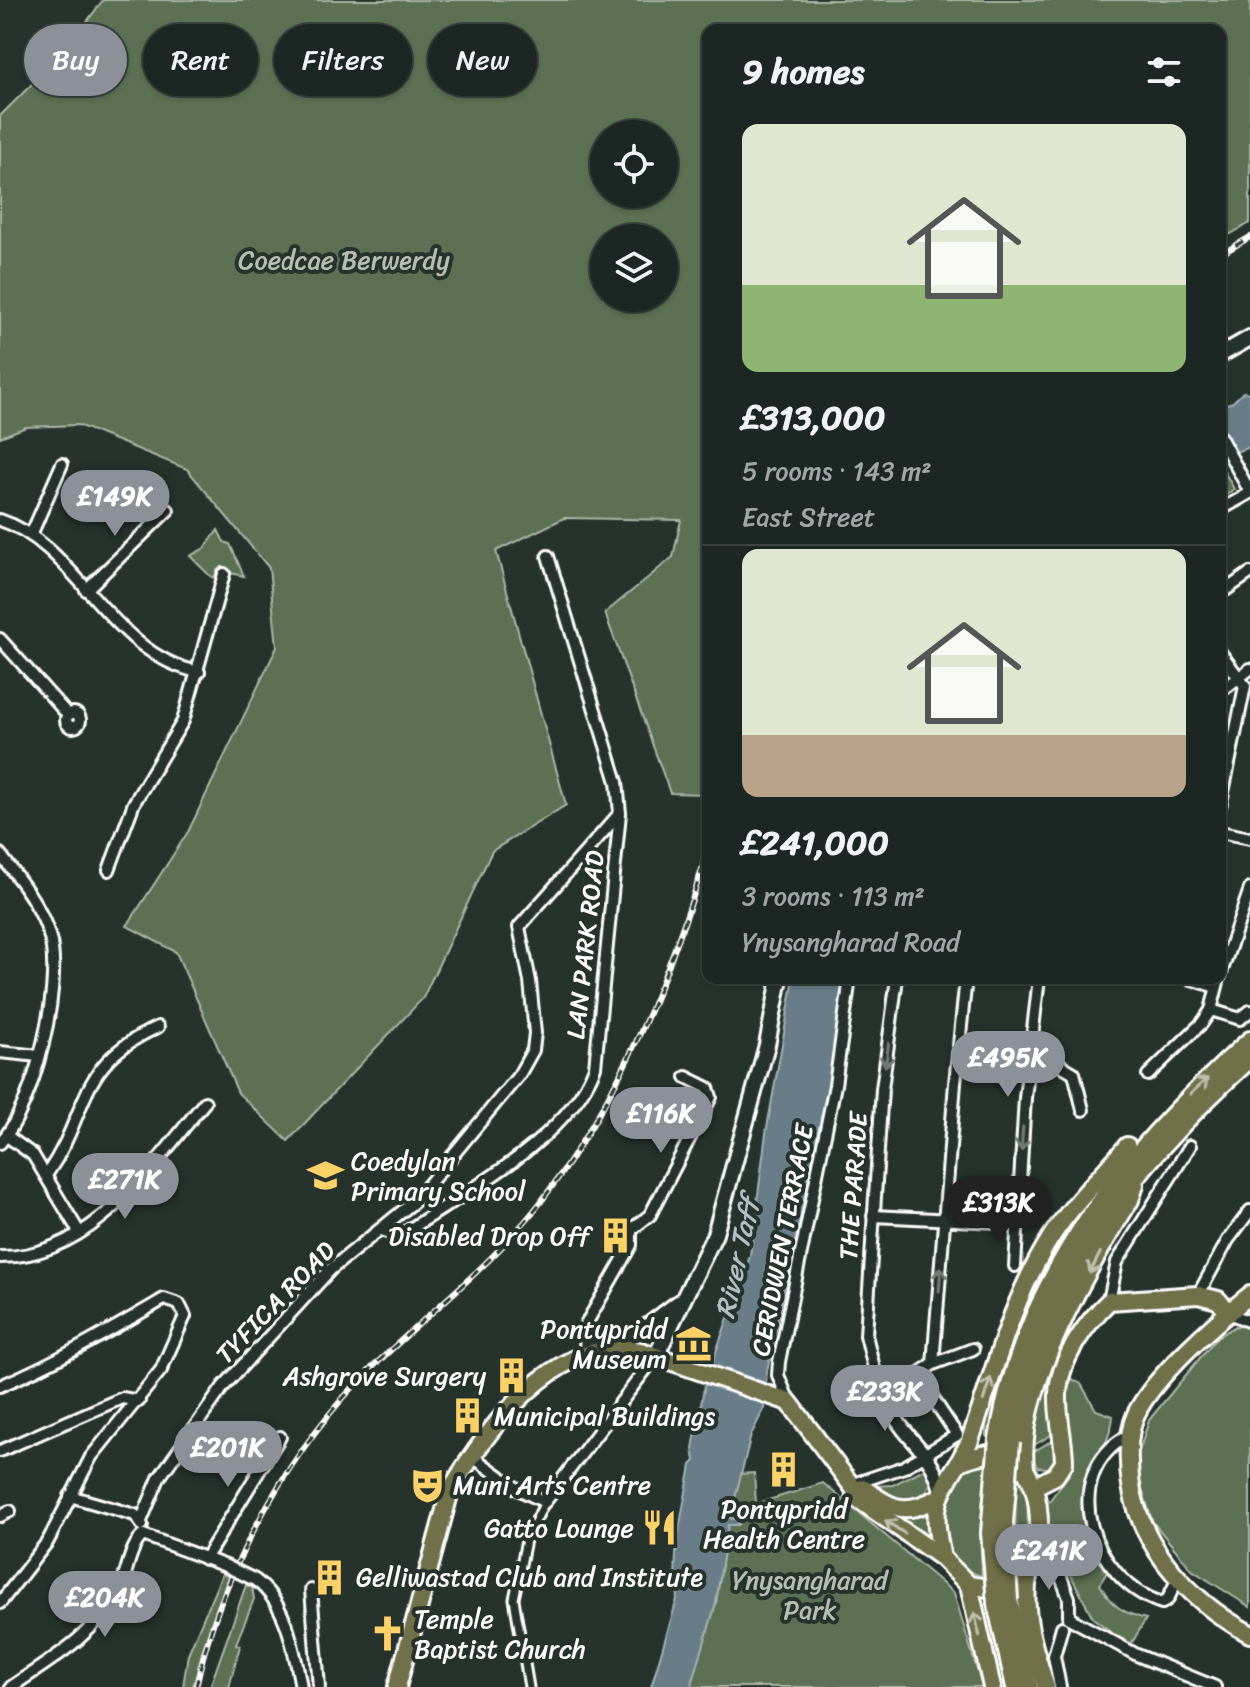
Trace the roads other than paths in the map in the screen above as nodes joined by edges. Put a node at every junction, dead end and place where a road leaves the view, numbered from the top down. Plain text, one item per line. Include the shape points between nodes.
1 (1250, 338) edge
2 (1226, 352) edge
3 (1226, 448) edge
4 (62, 464) dead end
5 (1250, 492) edge
6 (1226, 506) edge
7 (168, 510) dead end
8 (0, 520) edge
9 (31, 535) junction
10 (548, 556) dead end
11 (1250, 573) edge
12 (224, 574) dead end
13 (86, 590) junction
14 (1226, 590) edge
15 (0, 639) edge
16 (1226, 659) edge
17 (1250, 669) edge
18 (199, 672) junction
19 (1240, 676) junction
20 (1226, 687) edge
21 (68, 715) dead end
22 (1226, 778) edge
23 (620, 813) junction
24 (1226, 833) edge
25 (1250, 838) edge
26 (0, 854) edge
27 (12, 870) junction
28 (109, 870) dead end
29 (0, 876) edge
30 (1250, 889) edge
31 (1226, 959) edge
32 (779, 984) edge
33 (849, 984) edge
34 (896, 984) edge
35 (965, 984) edge
36 (1038, 984) edge
37 (1219, 984) edge
38 (1216, 1011) junction
39 (1250, 1011) edge
40 (158, 1027) dead end
41 (1250, 1040) edge
42 (0, 1052) edge
43 (39, 1056) junction
44 (1030, 1057) junction
45 (1250, 1059) edge
46 (1148, 1075) dead end
47 (686, 1077) dead end
48 (205, 1102) dead end
49 (1175, 1108) junction
50 (1083, 1110) dead end
51 (7, 1135) edge
52 (1190, 1146) dead end
53 (1140, 1168) junction
54 (47, 1174) junction
55 (1250, 1211) edge
56 (873, 1216) junction
57 (945, 1219) junction
58 (1017, 1223) junction
59 (382, 1230) junction
60 (79, 1232) junction
61 (0, 1257) edge
62 (1015, 1266) dead end
63 (1198, 1295) junction
64 (1250, 1295) edge
65 (1109, 1301) junction
66 (679, 1302) junction
67 (1229, 1313) junction
68 (1250, 1322) edge
69 (973, 1349) dead end
70 (585, 1352) junction
71 (656, 1356) junction
72 (934, 1361) junction
73 (918, 1376) junction
74 (0, 1386) edge
75 (889, 1393) junction
76 (786, 1400) junction
77 (139, 1401) junction
78 (1129, 1435) junction
79 (280, 1437) dead end
80 (1004, 1440) junction
81 (0, 1451) edge
82 (473, 1457) junction
83 (928, 1459) junction
84 (959, 1462) junction
85 (1025, 1468) junction
86 (1035, 1486) junction
87 (852, 1487) junction
88 (939, 1494) junction
89 (70, 1496) junction
90 (545, 1502) junction
91 (141, 1521) junction
92 (143, 1535) junction
93 (942, 1558) junction
94 (205, 1559) junction
95 (1031, 1570) junction
96 (1178, 1578) junction
97 (969, 1585) junction
98 (311, 1590) dead end
99 (1003, 1602) junction
100 (0, 1603) edge
101 (1065, 1622) junction
102 (1250, 1634) edge
103 (0, 1682) edge
104 (4, 1687) edge
105 (11, 1687) edge
106 (301, 1687) edge
107 (319, 1687) edge
108 (397, 1687) edge
109 (529, 1687) edge
110 (992, 1687) edge
111 (1015, 1687) edge
112 (1029, 1687) edge
113 (1046, 1687) edge
114 (1060, 1687) edge
115 (1215, 1687) edge

1 - 2 main road
3 - 5 street
4 - 9 street
5 - 6 street
7 - 13 street
8 - 9 street
9 - 13 street
10 - 23 street, LAN PARK ROAD via 617,782
11 - 14 street
12 - 18 street
13 - 18 street via 147,652
15 - 21 street
16 - 19 street
17 - 19 street
18 - 28 street via 175,741 134,803
19 - 20 street
19 - 22 street via 1245,686
23 - 59 street, TYFICA ROAD via 519,927 535,1033 533,1050 519,1075 415,1201
23 - 59 street, LAN PARK ROAD via 595,1067 586,1091 529,1147 406,1232
24 - 25 street
26 - 27 street
27 - 29 street
27 - 43 street via 38,907 51,941 53,979
30 - 31 street
32 - 66 main road via 715,1234
33 - 76 street, CERIDWEN TERRACE via 835,1085 779,1362
34 -> 56 street, THE PARADE
35 - 57 street
36 - 44 street
37 - 38 street
38 - 39 street via 1240,1019
38 - 46 street
40 - 54 street via 113,1053 93,1076
49 -> 41 main road
42 - 43 street
43 - 51 street via 27,1099
44 - 50 street via 1056,1062 1074,1073
44 -> 58 street
45 - 53 main road
47 - 70 street via 708,1088 711,1097 650,1215 631,1230 631,1245 586,1324
48 - 60 street via 109,1213
49 - 80 main road via 1078,1231 1022,1347
84 -> 49 main road via 1012,1318 1045,1246 1146,1125
51 - 54 street
52 - 65 street via 1117,1262
53 - 80 main road via 1054,1304
53 -> 85 main road via 1130,1200 1058,1331 1041,1375
54 - 60 street
55 - 63 street
56 - 57 street
56 - 75 street, THE PARADE via 866,1335 875,1372
57 - 58 street
72 -> 57 street
58 - 62 street
59 - 91 street, TYFICA ROAD via 321,1279 223,1387 159,1478
60 - 61 street via 55,1246
63 - 65 main road
63 - 67 main road via 1218,1300
64 - 67 main road
65 - 86 main road via 1067,1356 1058,1403 1064,1463 1055,1476
66 - 70 main road via 637,1334 599,1342
66 - 71 main road
67 - 68 street
67 - 78 main road via 1150,1392
69 - 72 street
70 - 71 main road via 618,1347
70 - 82 main road via 542,1377
71 - 76 main road
71 - 90 street
72 - 73 street
73 - 75 street
73 - 83 street via 957,1435
74 - 77 street via 47,1366 164,1299 179,1304 185,1316 161,1370
75 - 83 street via 913,1445
76 - 87 main road
77 - 81 street via 122,1398
77 - 89 street via 91,1457
78 - 96 main road via 1136,1514
78 - 96 street via 1110,1445 1088,1483 1088,1519 1108,1565 1144,1597 1162,1603
79 - 94 street
80 - 99 main road, bridge via 990,1533
82 - 90 street
82 - 108 main road via 443,1509
83 - 84 street
83 - 87 street
83 - 88 street
84 - 85 main road via 997,1454 1008,1455
84 - 88 main road
85 - 86 main road
86 - 95 main road
87 - 88 main road via 905,1510
93 -> 87 main road via 872,1512
88 - 93 main road via 935,1527
89 - 91 street
89 - 100 street via 48,1541
90 - 109 street via 526,1540 514,1599
91 - 92 street
92 - 94 street
92 - 105 street via 119,1589 83,1639
93 - 97 main road
94 - 106 street, bridge via 255,1580 271,1594
95 - 97 main road via 1012,1588
95 - 101 street via 1059,1572 1069,1598
95 - 113 main road via 1026,1603
96 - 102 main road
110 -> 97 main road
98 - 107 street
99 - 111 main road
99 - 112 main road
101 - 114 street via 1054,1656
101 - 115 street
103 - 104 street

